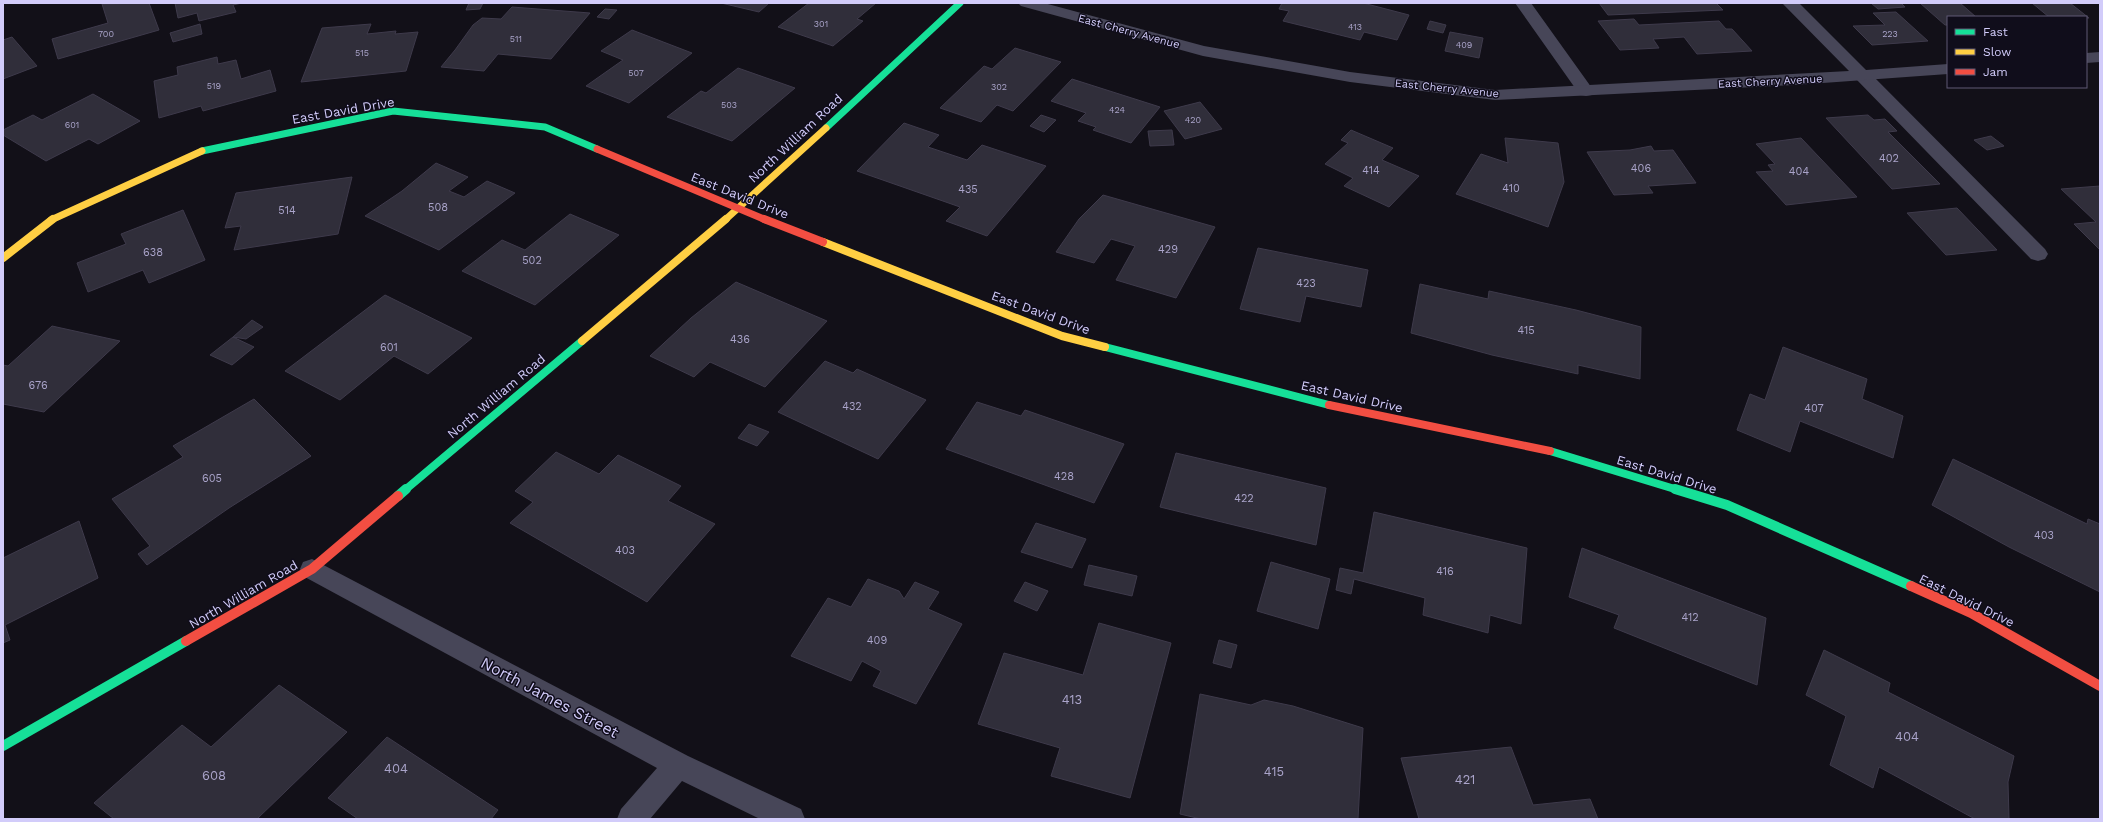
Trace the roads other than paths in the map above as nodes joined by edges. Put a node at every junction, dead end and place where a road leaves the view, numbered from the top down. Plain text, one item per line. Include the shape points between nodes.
1 (960, 3) edge
2 (1026, 3) edge
3 (1523, 3) edge
4 (1790, 3) edge
5 (2100, 57) edge
6 (2087, 58) edge
7 (1947, 69) edge
8 (1862, 76) junction
9 (1586, 91) junction
10 (738, 209) junction
11 (2038, 254) dead end
12 (3, 258) edge
13 (312, 569) junction
14 (2100, 686) edge
15 (3, 746) edge
16 (678, 765) junction
17 (631, 819) edge
18 (792, 819) edge

1 - 10 street, North William Road
2 - 9 street, East Cherry Avenue via 1204,51 1350,77 1495,94
3 - 9 street
4 - 8 street
5 - 6 street
7 - 8 street, East Cherry Avenue
8 - 9 street, East Cherry Avenue
8 - 11 street
10 - 12 street, East David Drive via 545,127 393,111 195,152 55,217
10 - 13 street, North William Road
10 - 14 street, East David Drive via 1062,336 1344,409 1532,446 1727,505 1971,613
13 - 15 street, North William Road
13 - 16 street, North James Street
16 - 17 street
16 - 18 street, North James Street

